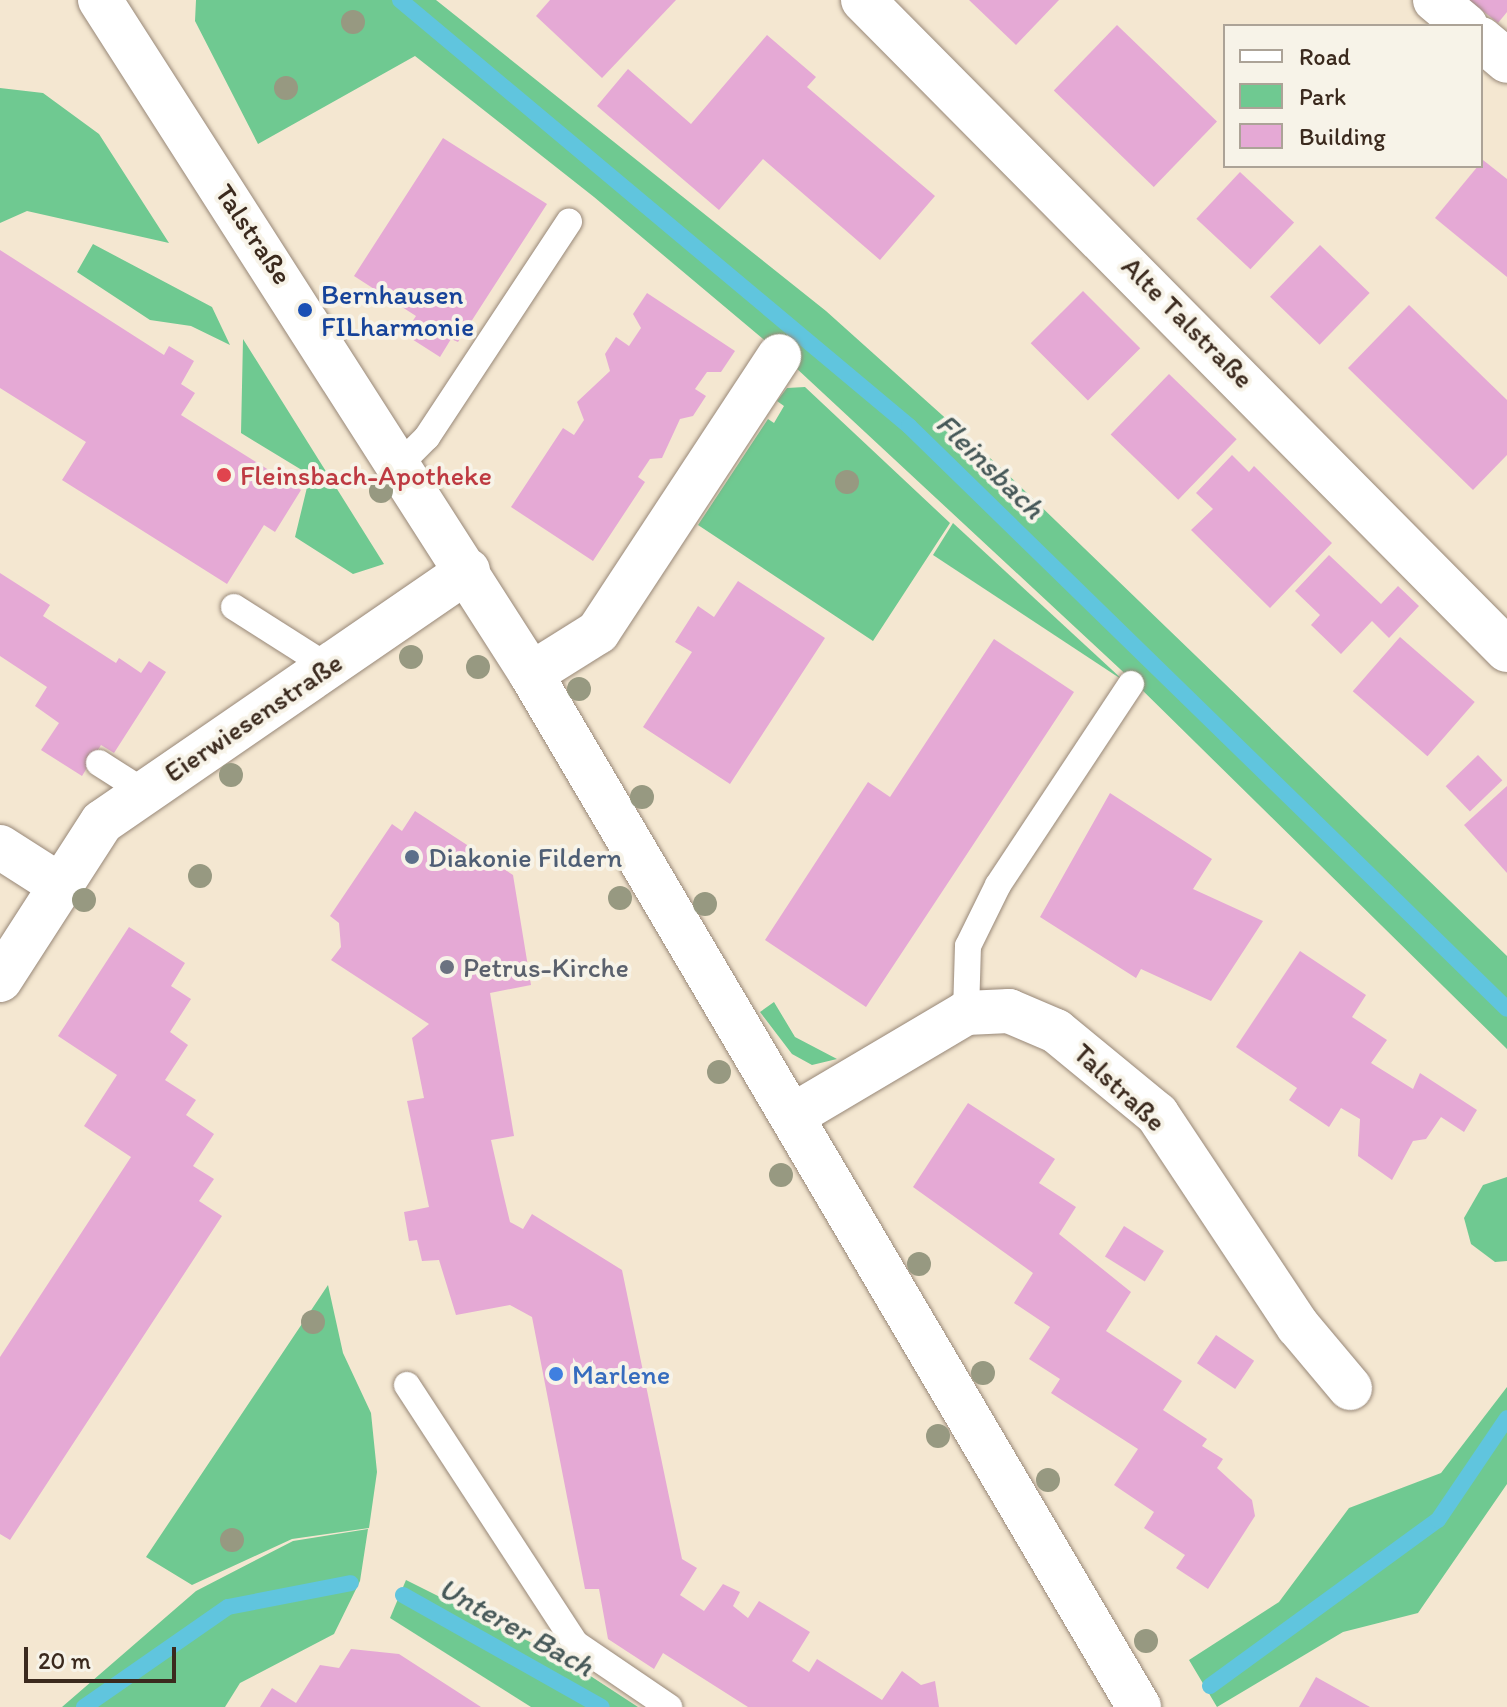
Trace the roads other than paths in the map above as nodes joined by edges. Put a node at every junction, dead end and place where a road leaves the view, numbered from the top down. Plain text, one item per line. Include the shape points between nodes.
1 (100, 0) edge
2 (863, 0) edge
3 (1435, 0) edge
4 (1464, 24) edge
5 (1483, 41) edge
6 (1507, 61) edge
7 (569, 222) dead end
8 (779, 356) dead end
9 (401, 463) junction
10 (468, 570) junction
11 (234, 607) dead end
12 (1507, 650) edge
13 (327, 666) junction
14 (531, 674) junction
15 (1131, 684) dead end
16 (99, 763) dead end
17 (143, 791) junction
18 (0, 847) edge
19 (61, 886) junction
20 (0, 980) edge
21 (966, 1013) junction
22 (792, 1116) junction
23 (407, 1385) dead end
24 (1350, 1388) dead end
25 (669, 1707) edge
26 (1139, 1707) edge

1 - 9 street, Talstraße
2 - 12 street, Alte Talstraße
3 - 4 street
5 - 6 street
7 - 9 lane via 427,437
8 - 14 street via 598,632
9 - 10 street, Talstraße
10 - 13 street, Eierwiesenstraße
10 - 14 street, Talstraße
11 - 13 lane
13 - 17 street, Eierwiesenstraße
14 - 22 street, Talstraße
15 - 21 lane via 998,885 968,946
16 - 17 lane
17 - 19 street, Eierwiesenstraße via 102,822
18 - 19 street
19 - 20 street, Eierwiesenstraße
21 - 22 street, Talstraße
21 - 24 street, Talstraße via 1009,1011 1056,1031 1157,1114 1298,1326
22 - 26 street, Talstraße
23 - 25 lane via 575,1643

